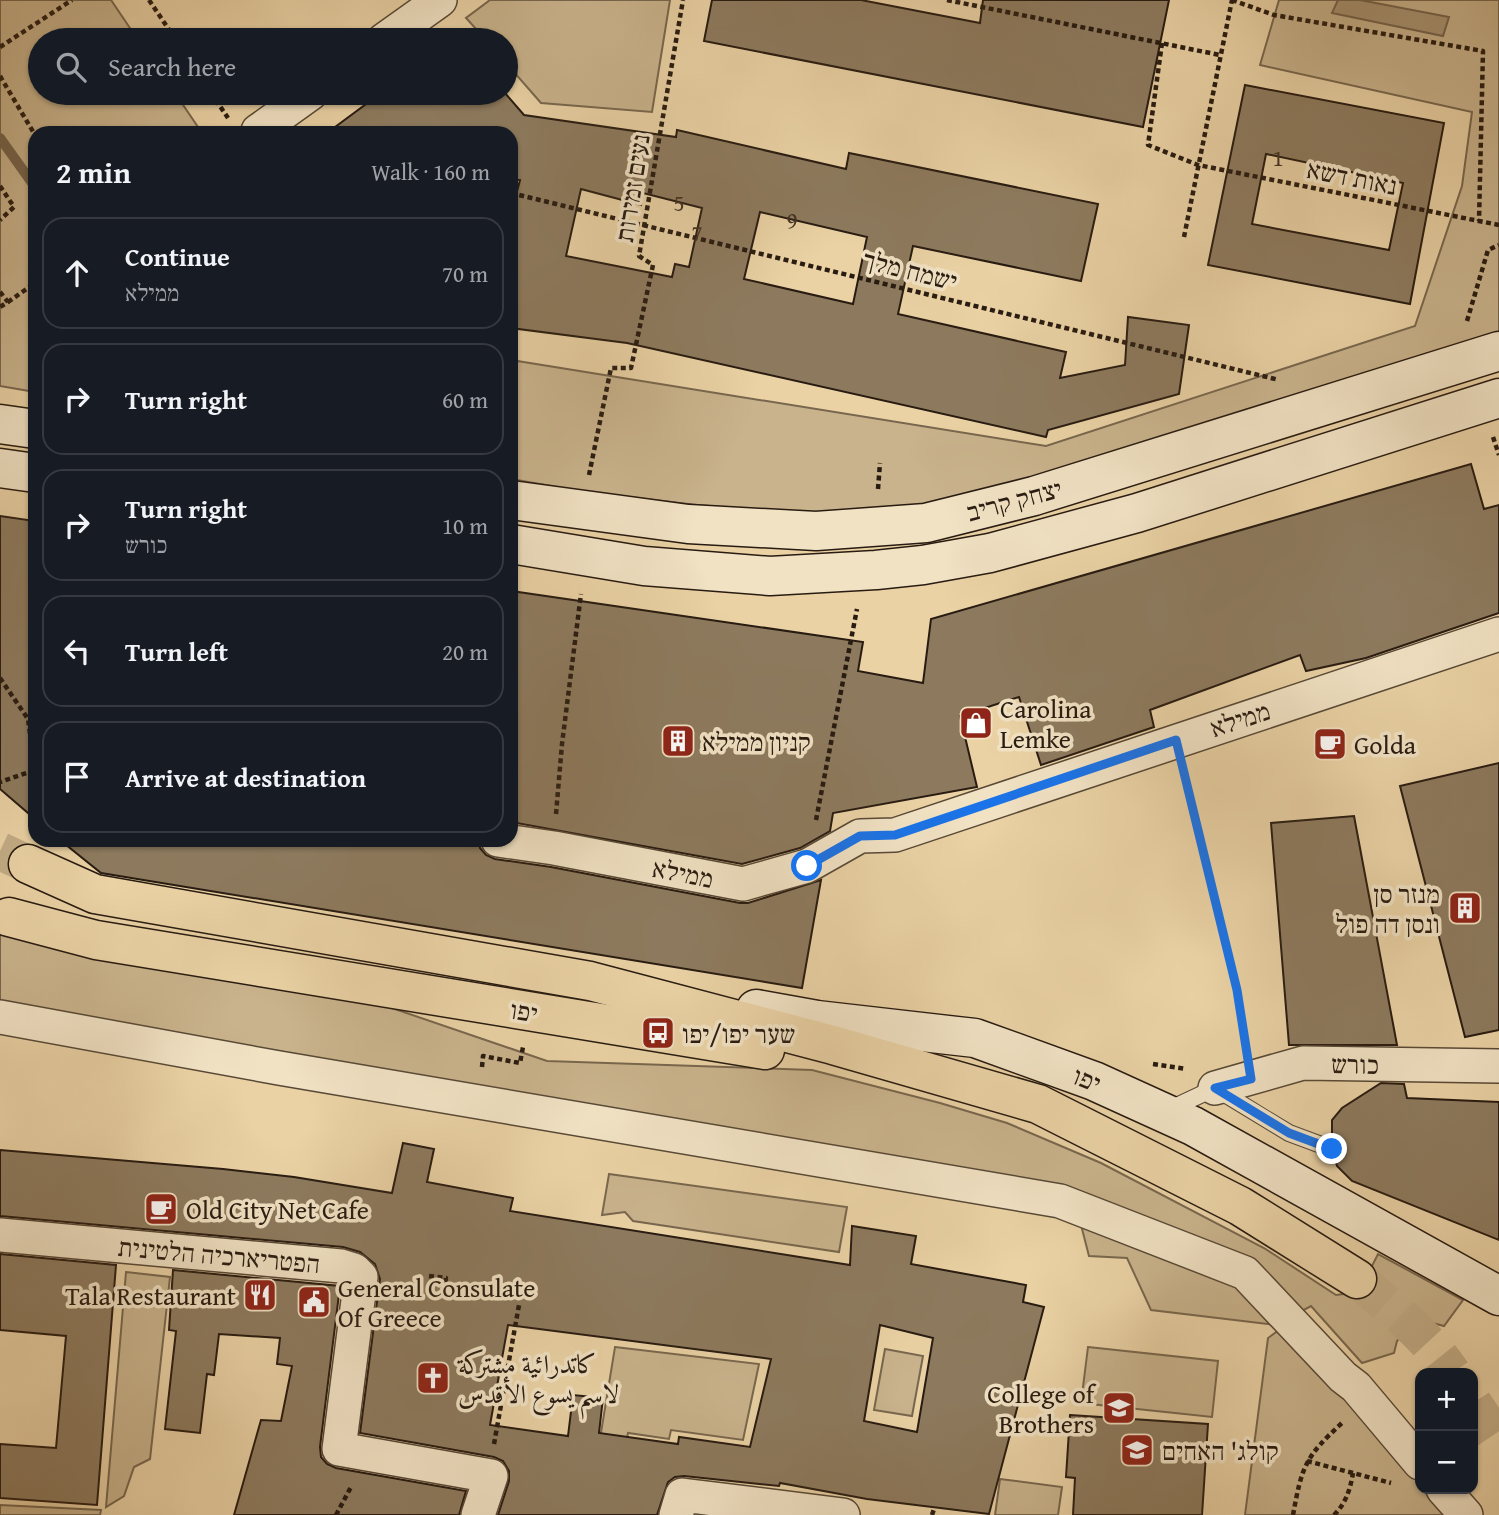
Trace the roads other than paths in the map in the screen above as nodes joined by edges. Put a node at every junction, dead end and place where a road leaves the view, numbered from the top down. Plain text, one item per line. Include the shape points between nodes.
1 (440, 0) edge
2 (401, 28) edge
3 (288, 105) edge
4 (247, 126) edge
5 (1499, 351) edge
6 (1495, 415) edge
7 (0, 424) edge
8 (28, 428) edge
9 (0, 468) edge
10 (28, 472) edge
11 (518, 501) edge
12 (518, 545) edge
13 (1499, 634) edge
14 (518, 843) edge
15 (28, 864) tunnel mouth
16 (9, 917) dead end
17 (590, 981) junction
18 (0, 1017) edge
19 (1499, 1066) edge
20 (1215, 1088) junction
21 (1038, 1104) junction
22 (1163, 1114) junction
23 (1332, 1149) dead end
24 (0, 1235) edge
25 (1357, 1279) tunnel mouth
26 (1499, 1296) edge
27 (1415, 1457) edge
28 (1447, 1494) edge
29 (478, 1515) edge
30 (676, 1515) edge
31 (843, 1515) edge
32 (1466, 1515) edge

1 - 2 street
3 - 4 street
5 - 11 street, יצחק קריב via 1034,496 926,523 816,531 688,524
6 - 12 street, יצחק קריב via 990,553 923,565 770,576 644,566
7 - 8 street
9 - 10 street
13 - 14 street, ממילא via 895,835 860,836 807,866 743,884
15 - 17 highway, יפו via 95,894
16 - 21 highway, יפו via 96,940 816,1059 889,1079
17 - 21 highway, יפו
17 - 22 street, יפו via 817,1020 975,1038 1094,1081
18 - 27 street via 1060,1201 1245,1273
19 - 20 street, כורש via 1303,1063
20 - 22 lane
20 - 23 lane via 1289,1133
21 - 25 highway, יפו via 1240,1206
22 - 26 street, יפו via 1194,1126
24 - 29 street, הפטריארכיה הלטינית via 354,1270 361,1277 339,1448 491,1476
28 - 32 street
30 - 31 street via 682,1495

